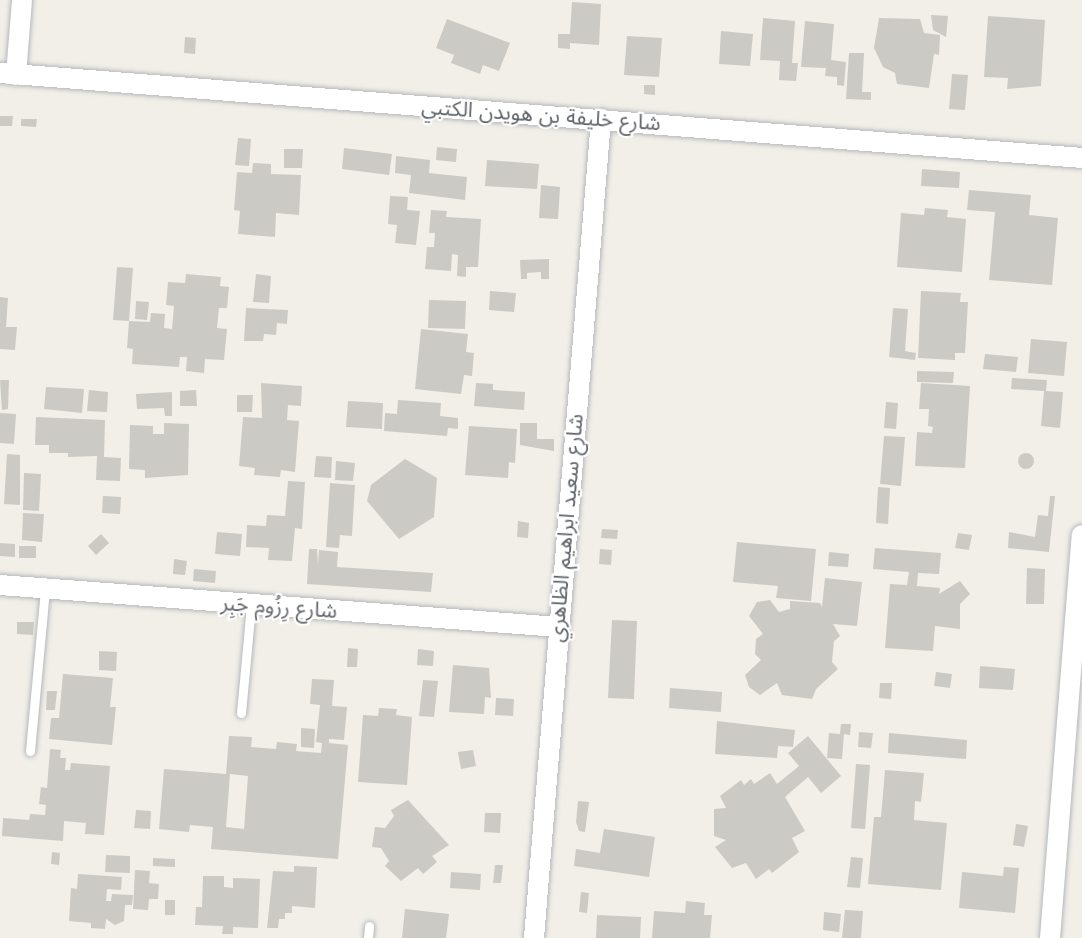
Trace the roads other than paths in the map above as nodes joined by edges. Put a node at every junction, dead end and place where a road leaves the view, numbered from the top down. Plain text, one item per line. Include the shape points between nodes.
1 (22, 0) edge
2 (8, 74) edge
3 (602, 119) junction
4 (1082, 159) edge
5 (1082, 536) edge
6 (0, 585) edge
7 (45, 589) junction
8 (251, 605) junction
9 (558, 627) junction
10 (1077, 671) edge
11 (241, 713) dead end
12 (30, 751) dead end
13 (369, 926) dead end
14 (368, 938) edge
15 (534, 938) edge
16 (1050, 938) edge

1 - 2 street
2 - 3 street, شارع خليفة بن هويدن الكتبي
3 - 4 street, شارع خليفة بن هويدن الكتبي
3 - 9 street, شارع سعيد ابراهيم الظاهري
5 - 10 street
6 - 7 street, شارع رِزُوم جَبِر
7 - 8 street, شارع رِزُوم جَبِر
7 - 12 lane
8 - 9 street, شارع رِزُوم جَبِر
8 - 11 lane
9 - 15 street, شارع سعيد ابراهيم الظاهري
10 - 16 street
13 - 14 lane

